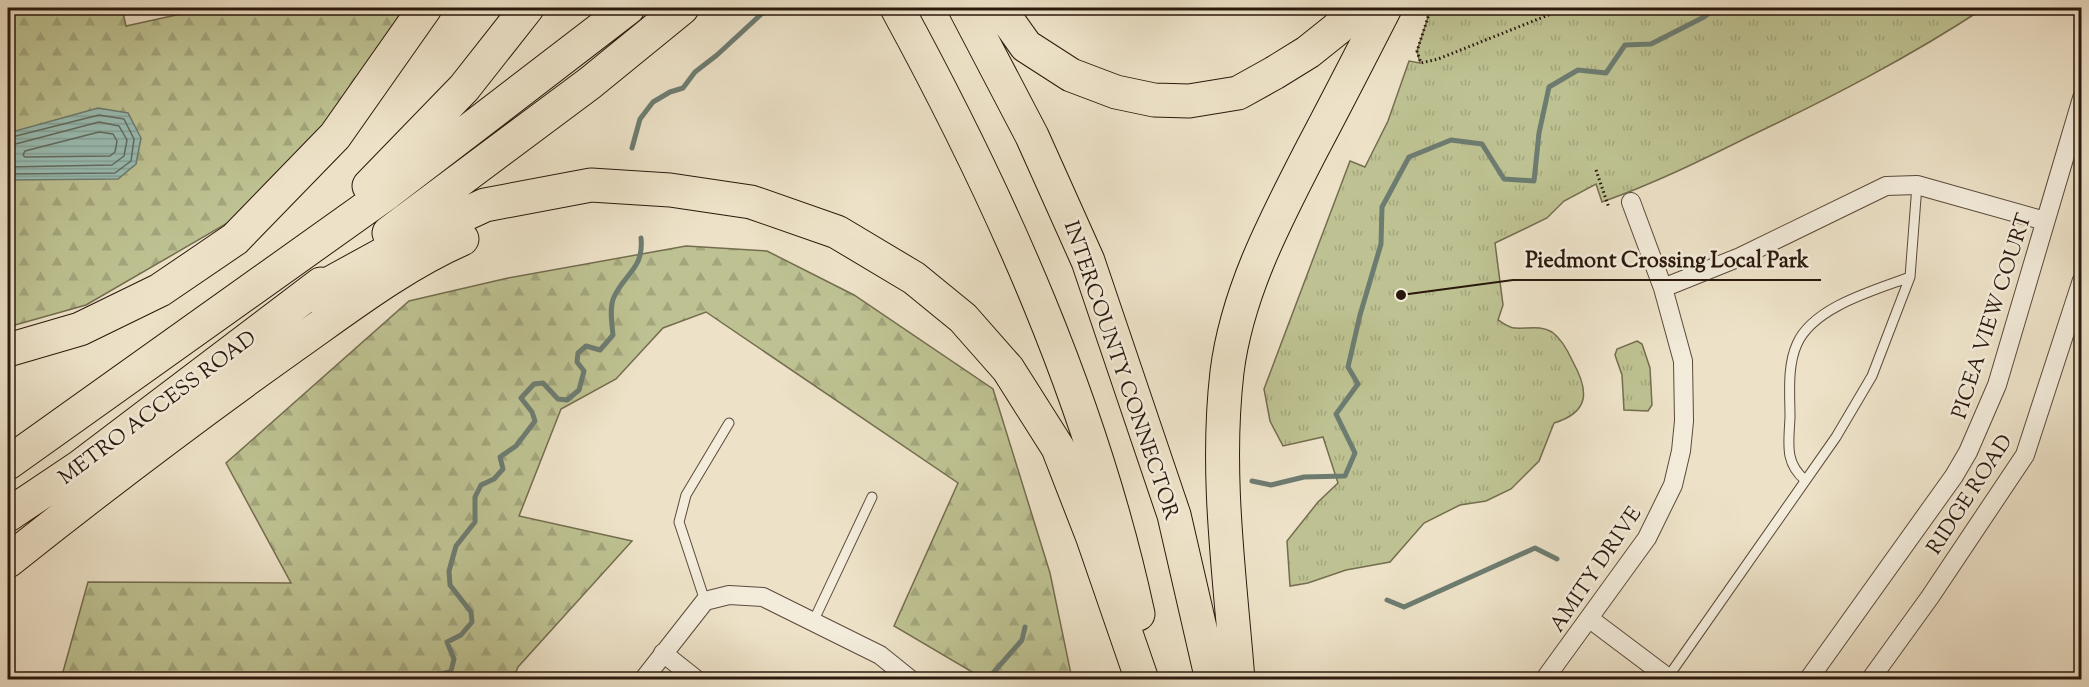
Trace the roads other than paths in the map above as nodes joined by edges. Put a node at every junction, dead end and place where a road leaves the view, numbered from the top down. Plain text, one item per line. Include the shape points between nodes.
1 (425, 8) edge
2 (526, 8) edge
3 (628, 8) edge
4 (682, 8) edge
5 (897, 8) edge
6 (965, 8) edge
7 (999, 8) edge
8 (1352, 8) edge
9 (1385, 8) edge
10 (2082, 98) edge
11 (1917, 185) junction
12 (670, 190) junction
13 (1631, 202) dead end
14 (2045, 221) junction
15 (1910, 277) junction
16 (2082, 280) edge
17 (252, 288) junction
18 (1663, 288) junction
19 (305, 297) junction
20 (8, 350) edge
21 (729, 423) dead end
22 (8, 463) edge
23 (1805, 480) junction
24 (872, 497) dead end
25 (8, 515) edge
26 (8, 561) edge
27 (705, 601) junction
28 (1590, 619) junction
29 (813, 622) junction
30 (663, 652) junction
31 (1670, 678) edge
32 (643, 680) edge
33 (697, 680) edge
34 (911, 680) edge
35 (1142, 680) edge
36 (1152, 680) edge
37 (1212, 680) edge
38 (1238, 680) edge
39 (1544, 680) edge
40 (1808, 680) edge
41 (1870, 680) edge

1 - 20 highway via 335,136 235,239 140,300 80,329
2 - 17 highway via 464,88 372,183
3 - 17 highway via 387,193
4 - 19 highway via 590,83
5 - 36 highway via 1009,228 1067,375 1124,547
6 - 37 highway, INTERCOUNTY CONNECTOR via 1032,136 1088,261 1174,515
7 - 8 highway via 1026,46 1071,75 1126,94 1189,101 1238,93 1274,73 1338,28
9 - 38 highway via 1282,206 1251,278 1236,326 1227,371 1221,476
10 - 14 street, PICEA VIEW COURT
11 - 14 street
11 - 15 lane
11 - 18 street via 1886,186 1740,257
12 - 19 highway via 591,185 485,205 409,240
12 - 26 highway via 514,216 438,249 377,286 144,454
12 - 35 highway via 751,202 837,232 914,278 963,318 1008,369 1058,448
13 - 18 street, AMITY DRIVE
14 - 40 street, PICEA VIEW COURT via 1997,385 1968,452
15 - 23 lane via 1872,376
15 - 23 lane via 1842,303 1807,329 1797,344 1791,366 1789,450 1792,469
16 - 41 street, RIDGE ROAD via 2025,455
17 - 22 highway, METRO ACCESS ROAD
18 - 28 street, AMITY DRIVE via 1683,361 1681,451 1673,485 1647,538
19 - 25 highway, METRO ACCESS ROAD via 81,466
21 - 27 lane via 686,495 679,522
23 - 31 lane
24 - 29 lane
27 - 29 street via 729,594 763,597
27 - 30 street
28 - 31 street
28 - 39 street, AMITY DRIVE
29 - 34 street via 880,655
30 - 32 street
30 - 33 street

